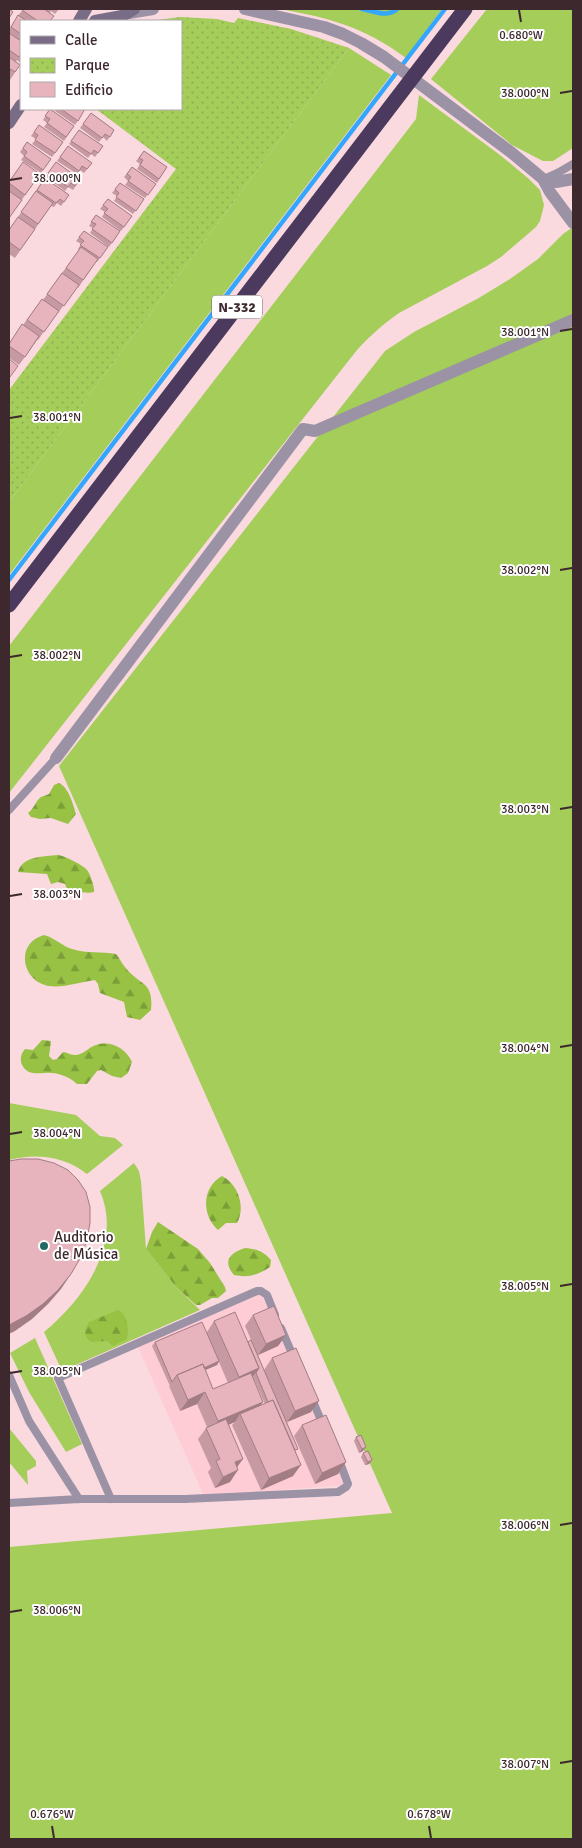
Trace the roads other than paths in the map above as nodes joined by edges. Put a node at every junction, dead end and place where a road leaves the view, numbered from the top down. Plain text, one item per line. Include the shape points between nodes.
1 (86, 9) edge
2 (97, 9) edge
3 (154, 9) edge
4 (240, 9) edge
5 (246, 9) edge
6 (466, 9) edge
7 (132, 11) edge
8 (114, 17) junction
9 (80, 20) edge
10 (100, 20) edge
11 (20, 106) edge
12 (9, 123) edge
13 (573, 164) edge
14 (543, 179) junction
15 (568, 180) edge
16 (572, 219) edge
17 (573, 320) edge
18 (9, 605) edge
19 (56, 758) joint
20 (9, 810) edge
21 (298, 1366) edge
22 (9, 1375) edge
23 (309, 1392) edge
24 (328, 1436) edge
25 (336, 1454) edge
26 (111, 1498) junction
27 (79, 1499) junction
28 (9, 1503) edge

1 - 9 street
2 - 8 street
3 - 7 street
4 - 5 street
5 - 14 street via 316,25 361,42 440,98
6 - 18 highway, N-332
7 - 8 street
8 - 10 street
11 - 12 street
13 - 14 lane
14 - 15 street
14 - 16 street
17 - 19 street via 315,431 303,429
19 - 20 lane
21 - 26 lane via 267,1295 261,1291 58,1378
22 - 27 lane via 29,1421
23 - 24 lane
25 - 26 lane via 348,1484 338,1492
26 - 27 lane
27 - 28 lane

